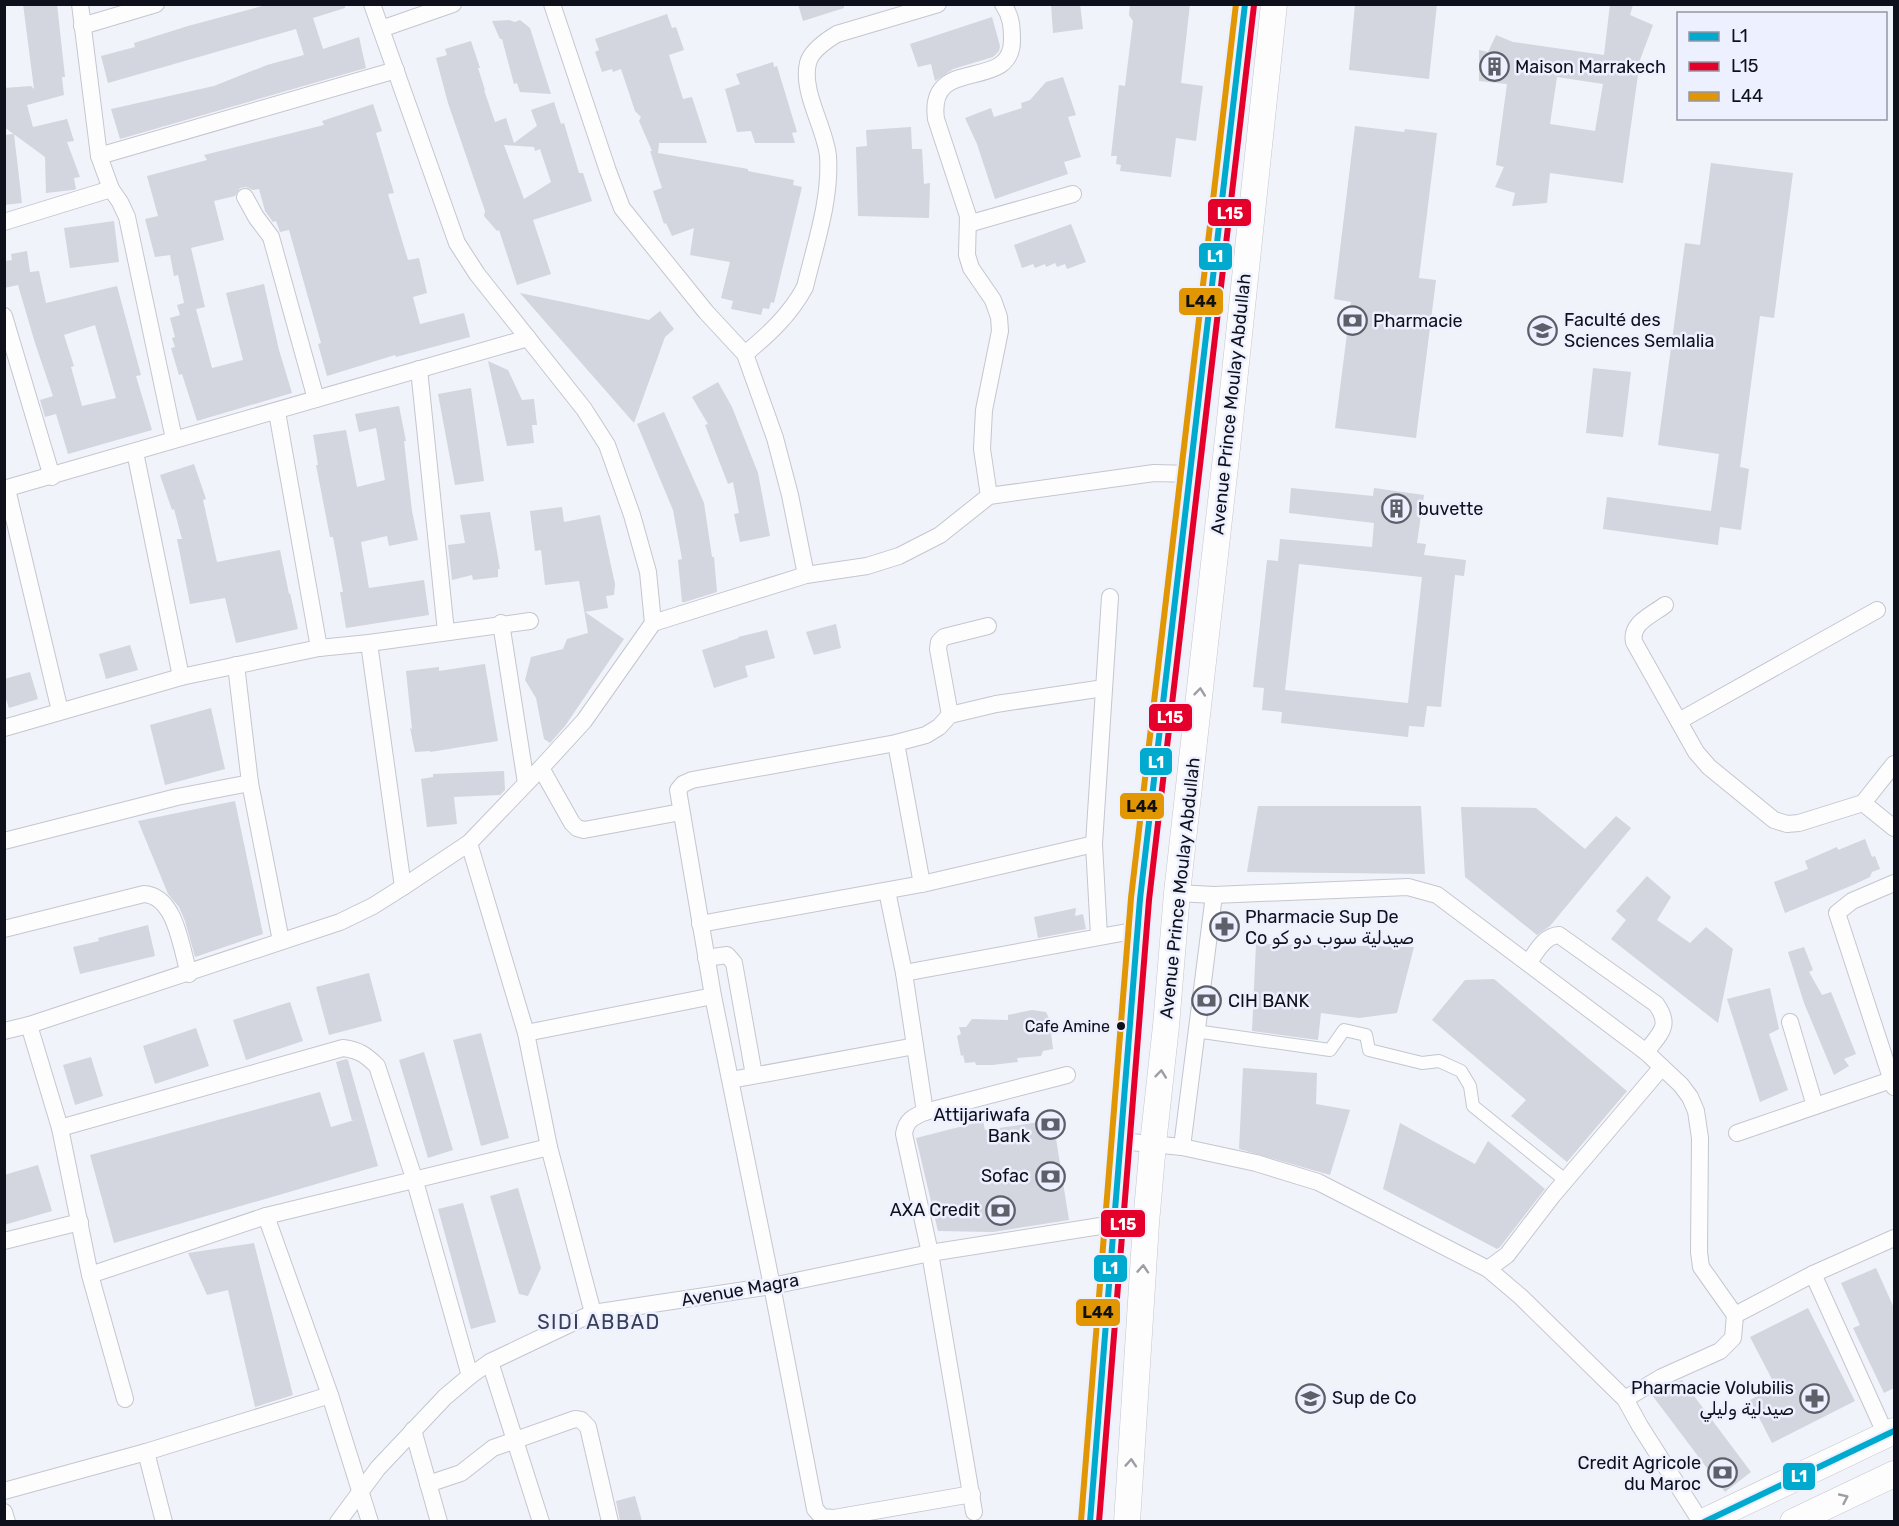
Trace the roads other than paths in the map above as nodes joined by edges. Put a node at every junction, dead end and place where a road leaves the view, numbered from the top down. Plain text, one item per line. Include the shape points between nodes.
1 (80, 4) edge
2 (156, 4) edge
3 (372, 4) edge
4 (453, 4) edge
5 (552, 4) edge
6 (938, 4) edge
7 (1003, 4) edge
8 (1245, 4) edge
9 (1274, 4) edge
10 (82, 26) junction
11 (381, 29) junction
12 (396, 70) junction
13 (99, 156) junction
14 (111, 189) junction
15 (1073, 194) dead end
16 (245, 196) dead end
17 (4, 222) edge
18 (968, 224) junction
19 (4, 316) edge
20 (528, 338) junction
21 (745, 354) junction
22 (419, 369) junction
23 (316, 399) junction
24 (277, 412) junction
25 (174, 440) junction
26 (135, 452) junction
27 (1192, 474) junction
28 (52, 477) junction
29 (6, 489) edge
30 (989, 496) junction
31 (806, 575) junction
32 (1110, 597) dead end
33 (1665, 605) dead end
34 (1877, 610) dead end
35 (530, 621) dead end
36 (501, 623) junction
37 (653, 623) junction
38 (988, 627) dead end
39 (446, 632) junction
40 (369, 643) junction
41 (319, 648) junction
42 (236, 665) junction
43 (181, 677) junction
44 (1104, 688) junction
45 (60, 711) junction
46 (950, 715) junction
47 (1679, 722) junction
48 (4, 728) edge
49 (896, 743) junction
50 (1894, 764) edge
51 (541, 768) junction
52 (250, 783) junction
53 (526, 783) junction
54 (1863, 803) junction
55 (681, 812) junction
56 (1894, 828) edge
57 (4, 841) edge
58 (469, 843) junction
59 (1094, 844) junction
60 (1894, 883) edge
61 (922, 884) junction
62 (403, 887) junction
63 (887, 891) junction
64 (1177, 894) junction
65 (1214, 896) junction
66 (700, 924) junction
67 (4, 929) edge
68 (1138, 930) junction
69 (1099, 936) junction
70 (281, 941) junction
71 (706, 958) junction
72 (1529, 962) junction
73 (904, 972) junction
74 (189, 974) junction
75 (713, 996) junction
76 (1790, 1022) dead end
77 (29, 1025) junction
78 (1166, 1026) junction
79 (4, 1030) edge
80 (1195, 1031) junction
81 (526, 1033) junction
82 (915, 1046) junction
83 (1646, 1052) junction
84 (1662, 1067) junction
85 (754, 1075) junction
86 (1066, 1075) dead end
87 (731, 1080) junction
88 (1894, 1082) edge
89 (1815, 1106) junction
90 (926, 1112) junction
91 (60, 1128) junction
92 (1737, 1133) dead end
93 (1120, 1141) junction
94 (1153, 1144) junction
95 (549, 1147) junction
96 (1182, 1147) junction
97 (414, 1178) junction
98 (1565, 1180) junction
99 (266, 1216) junction
100 (80, 1222) junction
101 (1146, 1222) junction
102 (1113, 1224) junction
103 (1894, 1238) edge
104 (4, 1242) edge
105 (930, 1253) junction
106 (1488, 1269) junction
107 (1813, 1274) junction
108 (90, 1275) junction
109 (772, 1286) junction
110 (593, 1313) junction
111 (1735, 1315) junction
112 (490, 1362) junction
113 (470, 1376) junction
114 (330, 1395) junction
115 (124, 1399) dead end
116 (1625, 1399) junction
117 (413, 1430) junction
118 (1890, 1433) edge
119 (514, 1440) junction
120 (146, 1452) junction
121 (1894, 1474) edge
122 (428, 1484) junction
123 (4, 1491) edge
124 (360, 1491) junction
125 (972, 1494) junction
126 (4, 1512) edge
127 (974, 1512) dead end
128 (7, 1521) edge
129 (164, 1521) edge
130 (338, 1521) edge
131 (370, 1521) edge
132 (439, 1521) edge
133 (542, 1521) edge
134 (610, 1521) edge
135 (1090, 1521) edge
136 (1127, 1521) edge
137 (1702, 1521) edge
138 (1793, 1521) edge

1 - 10 street
2 - 10 street
3 - 11 street
4 - 11 street
5 - 21 street via 622,208 705,312
6 - 21 street via 837,34 808,61 808,84 826,142 825,204 805,287 777,326
7 - 18 street via 1013,24 1009,58 990,70 952,80 936,96 934,105
8 - 27 main road, Avenue Prince Moulay Abdullah
64 -> 9 main road, Avenue Prince Moulay Abdullah
10 - 13 street
11 - 12 street
12 - 13 street
12 - 20 street via 457,243
13 - 14 street
14 - 17 street
14 - 25 street via 127,217
15 - 18 street
16 - 23 street via 271,237
18 - 30 street via 967,255 971,268 993,300 999,317 1000,331 984,410 982,449
19 - 28 street
20 - 22 street
20 - 37 street via 607,445 648,572
21 - 31 street via 775,438
22 - 23 street
22 - 39 street
23 - 24 street
24 - 25 street
24 - 41 street
25 - 26 street
26 - 28 street
26 - 43 street
27 - 30 street via 1154,473
27 - 68 main road, Avenue Prince Moulay Abdullah
28 - 29 street
29 - 45 street
30 - 31 street via 940,536 899,556 867,566
31 - 37 street
32 - 44 street
33 - 47 street via 1636,625 1632,634
34 - 47 street
35 - 36 street
36 - 39 street
36 - 53 street
37 - 51 street via 584,721
38 - 46 street via 944,637 939,642
39 - 40 street
40 - 41 street
40 - 62 street
41 - 42 street
42 - 43 street
42 - 52 street
43 - 45 street
44 - 46 street
44 - 59 street
45 - 48 street
46 - 49 street via 926,735
47 - 54 street via 1709,767 1774,820 1799,823
49 - 55 street via 692,780 678,790
49 - 61 street
50 - 54 street
51 - 53 street
51 - 55 street via 577,828 585,830
52 - 57 street
52 - 70 street
53 - 58 street
54 - 56 street
55 - 66 street
58 - 62 street
58 - 81 street
59 - 61 street
59 - 69 street
60 - 88 street via 1852,901 1837,913
61 - 63 street
62 - 70 street via 340,922
63 - 66 street
63 - 73 street
64 - 65 street
64 - 78 main road, Avenue Prince Moulay Abdullah
65 - 72 street via 1408,887 1437,895
65 - 80 street
66 - 71 street
67 - 74 street via 150,894 162,900 172,915
68 - 69 street
68 - 93 main road, Avenue Prince Moulay Abdullah
69 - 73 street
70 - 74 street
71 - 75 street
71 - 85 street via 727,956 734,963
72 - 83 street
72 - 83 street via 1545,939 1559,935 1656,1004 1663,1013 1664,1029
73 - 82 street
74 - 77 street
75 - 81 street
75 - 87 street
76 - 89 street
77 - 79 street
77 - 91 street
78 - 80 street
94 -> 78 main road, Avenue Prince Moulay Abdullah
80 - 96 street
80 - 98 street via 1330,1050 1344,1030 1366,1035 1369,1050 1422,1063 1438,1061 1461,1071 1470,1086 1473,1106
81 - 95 street
82 - 85 street
82 - 90 street
83 - 84 street
84 - 98 street
84 - 111 street via 1681,1085 1696,1111 1700,1138 1701,1267
85 - 87 street
86 - 90 street
87 - 109 street
88 - 89 street
89 - 92 street
90 - 105 street via 911,1118 904,1134
91 - 97 street via 343,1048 358,1050 377,1066
91 - 100 street
93 - 94 street
93 - 102 main road, Avenue Prince Moulay Abdullah
94 - 96 street
94 - 101 main road, Avenue Prince Moulay Abdullah
95 - 97 street
95 - 110 street
96 - 106 street via 1318,1182
97 - 99 street
97 - 113 street
98 - 106 street via 1507,1255
99 - 108 street
99 - 114 street
100 - 104 street
100 - 108 street
101 - 102 street, Avenue Magra
136 -> 101 main road, Avenue Prince Moulay Abdullah
102 - 105 street, Avenue Magra
102 - 135 main road, Avenue Prince Moulay Abdullah
103 - 107 street
105 - 109 street, Avenue Magra
105 - 125 street
106 - 116 street
107 - 111 street
107 - 118 street
108 - 115 street
109 - 110 street, Avenue Magra
109 - 125 street via 813,1504 818,1513 834,1518
110 - 112 street, Avenue Magra
111 - 116 street via 1733,1338 1720,1351
112 - 113 street, Avenue Magra
112 - 119 street
113 - 117 street, Avenue Magra
114 - 120 street
114 - 124 street
116 - 137 street
117 - 122 street
117 - 124 street, Avenue Magra
118 - 137 main road
119 - 122 street via 494,1448 461,1473
119 - 133 street
119 - 134 street via 581,1420 588,1427
120 - 123 street
120 - 129 street
138 -> 121 main road
122 - 132 street
124 - 130 street, Avenue Magra
124 - 131 street
125 - 127 street
126 - 128 street

